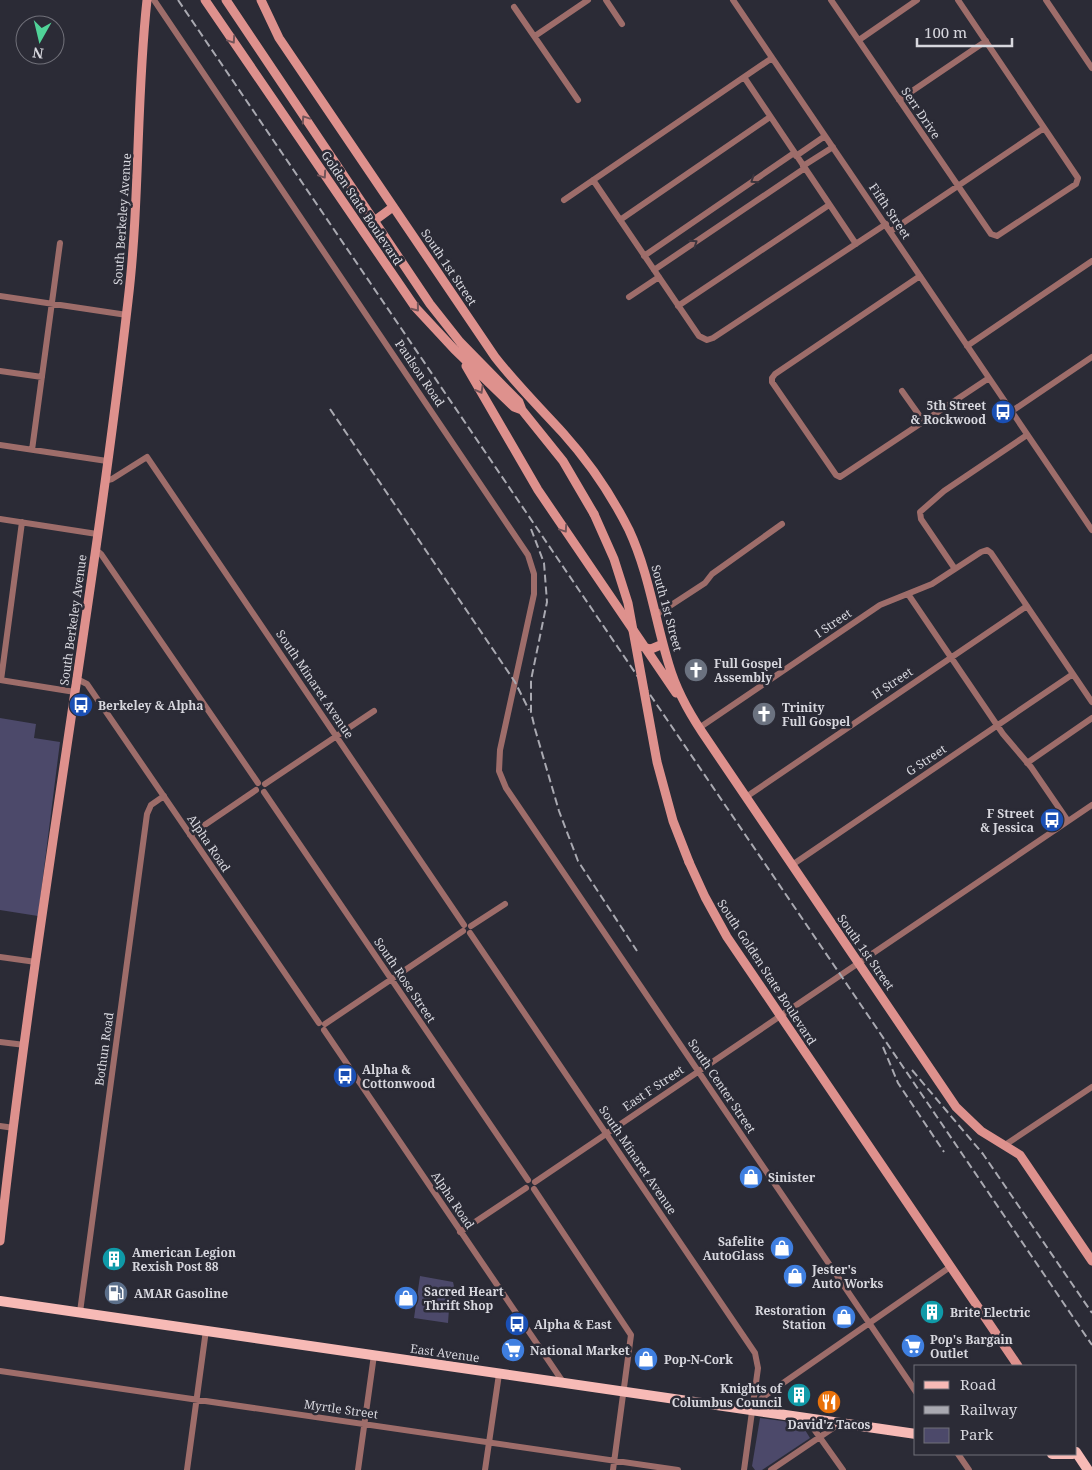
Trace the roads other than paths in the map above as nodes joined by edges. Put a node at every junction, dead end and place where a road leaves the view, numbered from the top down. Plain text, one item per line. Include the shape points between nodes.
1 (147, 0) edge
2 (154, 0) edge
3 (205, 0) edge
4 (226, 0) edge
5 (261, 0) edge
6 (588, 0) edge
7 (606, 0) edge
8 (733, 0) edge
9 (831, 0) edge
10 (917, 0) edge
11 (958, 0) edge
12 (1046, 0) edge
13 (514, 6) dead end
14 (622, 24) dead end
15 (535, 36) junction
16 (859, 40) junction
17 (986, 41) junction
18 (772, 58) junction
19 (1092, 68) edge
20 (744, 77) junction
21 (578, 100) dead end
22 (899, 100) junction
23 (770, 117) junction
24 (1044, 128) junction
25 (826, 136) junction
26 (833, 146) junction
27 (808, 148) junction
28 (795, 154) junction
29 (815, 158) junction
30 (804, 167) junction
31 (593, 180) junction
32 (958, 186) junction
33 (564, 200) dead end
34 (829, 205) junction
35 (393, 207) junction
36 (620, 220) junction
37 (374, 221) junction
38 (886, 224) junction
39 (891, 231) junction
40 (60, 243) dead end
41 (856, 244) junction
42 (644, 256) junction
43 (1092, 262) edge
44 (654, 270) junction
45 (920, 276) junction
46 (659, 278) junction
47 (0, 296) edge
48 (629, 297) dead end
49 (52, 304) junction
50 (678, 306) junction
51 (127, 316) junction
52 (967, 346) junction
53 (454, 349) junction
54 (1092, 357) edge
55 (0, 371) edge
56 (42, 377) junction
57 (989, 378) junction
58 (902, 390) dead end
59 (522, 410) junction
60 (1012, 411) junction
61 (924, 422) junction
62 (1027, 435) junction
63 (0, 445) edge
64 (32, 450) junction
65 (107, 461) junction
66 (104, 481) junction
67 (594, 514) joint
68 (0, 519) edge
69 (22, 522) junction
70 (782, 524) dead end
71 (1092, 530) edge
72 (98, 534) junction
73 (95, 549) junction
74 (955, 569) junction
75 (908, 594) junction
76 (1027, 606) junction
77 (656, 615) junction
78 (663, 644) junction
79 (643, 647) junction
80 (950, 657) junction
81 (1073, 674) junction
82 (0, 680) edge
83 (77, 680) junction
84 (75, 692) junction
85 (1092, 702) edge
86 (688, 710) junction
87 (374, 711) dead end
88 (1092, 718) edge
89 (997, 726) junction
90 (700, 728) junction
91 (336, 736) junction
92 (1027, 763) junction
93 (262, 786) junction
94 (509, 794) joint
95 (164, 796) junction
96 (746, 796) junction
97 (1092, 805) edge
98 (1068, 821) junction
99 (190, 835) junction
100 (792, 865) junction
101 (505, 904) dead end
102 (467, 929) junction
103 (0, 957) edge
104 (36, 962) junction
105 (858, 963) junction
106 (391, 980) junction
107 (780, 1016) junction
108 (322, 1026) junction
109 (0, 1042) edge
110 (25, 1045) junction
111 (698, 1071) junction
112 (1090, 1089) edge
113 (1092, 1096) edge
114 (0, 1126) edge
115 (14, 1128) junction
116 (606, 1133) junction
117 (1005, 1144) junction
118 (531, 1185) junction
119 (2, 1210) edge
120 (460, 1232) junction
121 (0, 1241) edge
122 (1089, 1250) edge
123 (1092, 1261) edge
124 (950, 1267) junction
125 (0, 1301) edge
126 (80, 1312) junction
127 (869, 1323) junction
128 (206, 1330) junction
129 (374, 1355) junction
130 (1017, 1365) edge
131 (0, 1371) edge
132 (499, 1374) junction
133 (563, 1382) junction
134 (914, 1389) edge
135 (624, 1392) junction
136 (754, 1394) junction
137 (763, 1397) junction
138 (196, 1400) junction
139 (752, 1410) junction
140 (805, 1416) junction
141 (843, 1422) junction
142 (364, 1424) junction
143 (914, 1434) edge
144 (820, 1438) junction
145 (489, 1442) junction
146 (959, 1455) edge
147 (1077, 1455) edge
148 (614, 1461) junction
149 (967, 1469) edge
150 (186, 1470) edge
151 (358, 1470) edge
152 (485, 1470) edge
153 (613, 1470) edge
154 (678, 1470) edge
155 (744, 1470) edge
156 (771, 1470) edge
157 (842, 1470) edge
158 (1088, 1470) edge

1 - 51 street, South Berkeley Avenue
2 - 94 street, Paulson Road via 528,555 534,574 534,600 499,757 501,777
3 -> 53 street, Golden State Boulevard via 390,273 425,319
37 -> 4 street, Golden State Boulevard
5 - 35 street, South 1st Street via 279,38
6 - 15 street
7 - 14 street
8 - 18 street, Fifth Street
9 - 16 street, Serr Drive
10 - 16 street
11 - 17 street
12 - 19 street
13 - 15 street
15 - 21 street
16 - 22 street, Serr Drive
17 - 22 street
17 - 24 street
18 - 20 street
18 - 25 street, Fifth Street
20 - 23 street
20 - 31 street
22 - 32 street, Serr Drive
23 - 28 street
23 - 36 street
24 - 32 street
24 - 32 street, Serr Drive via 1078,180 995,236
25 - 26 street, Fifth Street
25 - 27 street
26 - 29 street
26 - 38 street, Fifth Street
27 - 28 street
27 - 29 street
28 - 30 street
28 -> 42 street
29 - 30 street
30 - 34 street
44 -> 30 street
31 - 33 street
31 - 36 street
32 - 39 street
34 - 41 street
34 - 50 street
35 - 37 street
35 - 77 street, South 1st Street via 505,370 565,435 609,496 640,557
36 - 42 street
37 - 59 street, Golden State Boulevard via 455,336
38 - 39 street, Fifth Street
38 - 41 street
39 - 45 street, Fifth Street
40 - 49 street
41 - 50 street via 713,338 706,340 699,336
42 - 44 street
43 - 52 street
44 - 46 street
45 - 52 street, Fifth Street
45 - 61 street via 772,378 840,477
46 - 48 street
46 - 50 street
47 - 49 street
49 - 51 street
49 - 56 street
51 - 65 street, South Berkeley Avenue
52 - 57 street, Fifth Street
53 - 59 street, Golden State Boulevard via 514,407
53 -> 79 street via 538,490
54 - 60 street
55 - 56 street
56 - 64 street
57 - 60 street, Fifth Street
57 - 61 street
58 - 61 street
59 - 67 street, Golden State Boulevard via 563,461
60 - 62 street, Fifth Street
62 - 71 street, Fifth Street
62 - 74 street via 922,510 920,514
63 - 64 street
64 - 65 street
65 - 66 street, South Berkeley Avenue
66 - 72 street, South Berkeley Avenue
66 - 91 street, South Minaret Avenue via 147,457
67 - 107 street, South Golden State Boulevard, bridge via 614,559 628,603 657,762 673,821 720,925
68 - 69 street
69 - 72 street
69 - 82 street
70 - 77 street via 712,574 705,583
72 - 73 street, South Berkeley Avenue
73 - 83 street, South Berkeley Avenue
73 - 93 street, South Rose Street via 102,554
74 - 75 street, I Street
74 - 76 street, I Street via 986,550
75 - 80 street
75 - 90 street, I Street via 880,605
76 - 80 street, H Street
76 - 81 street
77 - 78 street, South 1st Street
78 - 79 street via 651,649
78 - 86 street, South 1st Street
79 - 86 street
80 - 89 street
80 - 96 street, H Street
81 - 85 street
81 - 89 street, G Street
82 - 84 street
83 - 84 street, South Berkeley Avenue
83 - 95 street, Alpha Road via 88,684
84 - 104 street, South Berkeley Avenue
86 - 90 street, South 1st Street
87 - 91 street
88 - 92 street
89 - 92 street
89 - 100 street, G Street
90 - 96 street, South 1st Street
91 - 93 street
91 - 102 street, South Minaret Avenue
92 - 98 street
93 - 99 street via 259,792 256,790
93 - 106 street, South Rose Street
94 - 111 street, South Center Street
95 - 99 street, Alpha Road
95 - 126 street, Bothun Road via 152,804 147,814
96 - 100 street, South 1st Street
97 - 98 street, East F Street
98 - 105 street, East F Street
99 - 108 street, Alpha Road
100 - 105 street, South 1st Street
101 - 102 street
102 - 106 street
102 - 116 street, South Minaret Avenue
103 - 104 street
104 - 110 street, South Berkeley Avenue
105 - 107 street, East F Street
105 - 117 street, South 1st Street via 960,1111 981,1131
106 - 108 street
106 - 118 street, South Rose Street
107 - 111 street, East F Street
107 - 124 street, South Golden State Boulevard
108 - 120 street, Alpha Road
109 - 110 street
110 - 115 street, South Berkeley Avenue
111 - 116 street, East F Street
111 - 127 street, South Center Street
112 - 113 street
112 - 117 street
114 - 115 street
115 - 119 street, South Berkeley Avenue
116 - 118 street, East F Street
116 - 136 street, South Minaret Avenue via 755,1353 758,1365
117 - 122 street, South 1st Street via 1023,1159
118 - 120 street, East F Street
118 - 135 street, South Rose Street via 629,1331 631,1341
119 - 121 street, South Berkeley Avenue
120 - 133 street, Alpha Road
122 - 123 street, South 1st Street
124 - 127 street
124 - 130 street, South Golden State Boulevard
125 - 126 main road, East Avenue
126 - 128 main road, East Avenue
127 - 134 street, South Center Street
127 - 137 street
128 - 129 main road, East Avenue
128 - 138 street
129 - 132 main road, East Avenue
129 - 142 street
131 - 138 street, Myrtle Street
132 - 133 main road, East Avenue
132 - 145 street
133 - 135 main road, East Avenue
135 - 139 main road, East Avenue
135 - 148 street, South Rose Street
136 - 137 street
136 - 139 street, South Minaret Avenue
137 - 139 street
138 - 142 street, Myrtle Street
138 - 150 street
139 - 140 main road, East Avenue
139 - 155 street, South Minaret Avenue
140 - 141 main road, East Avenue
140 - 144 street
141 - 143 main road, East Avenue
141 - 144 street
142 - 145 street, Myrtle Street
142 - 151 street
144 - 156 street
144 - 157 street
145 - 148 street, Myrtle Street
145 - 152 street
146 - 149 street
147 - 158 main road
148 - 153 street, South Rose Street
148 - 154 street, Myrtle Street

